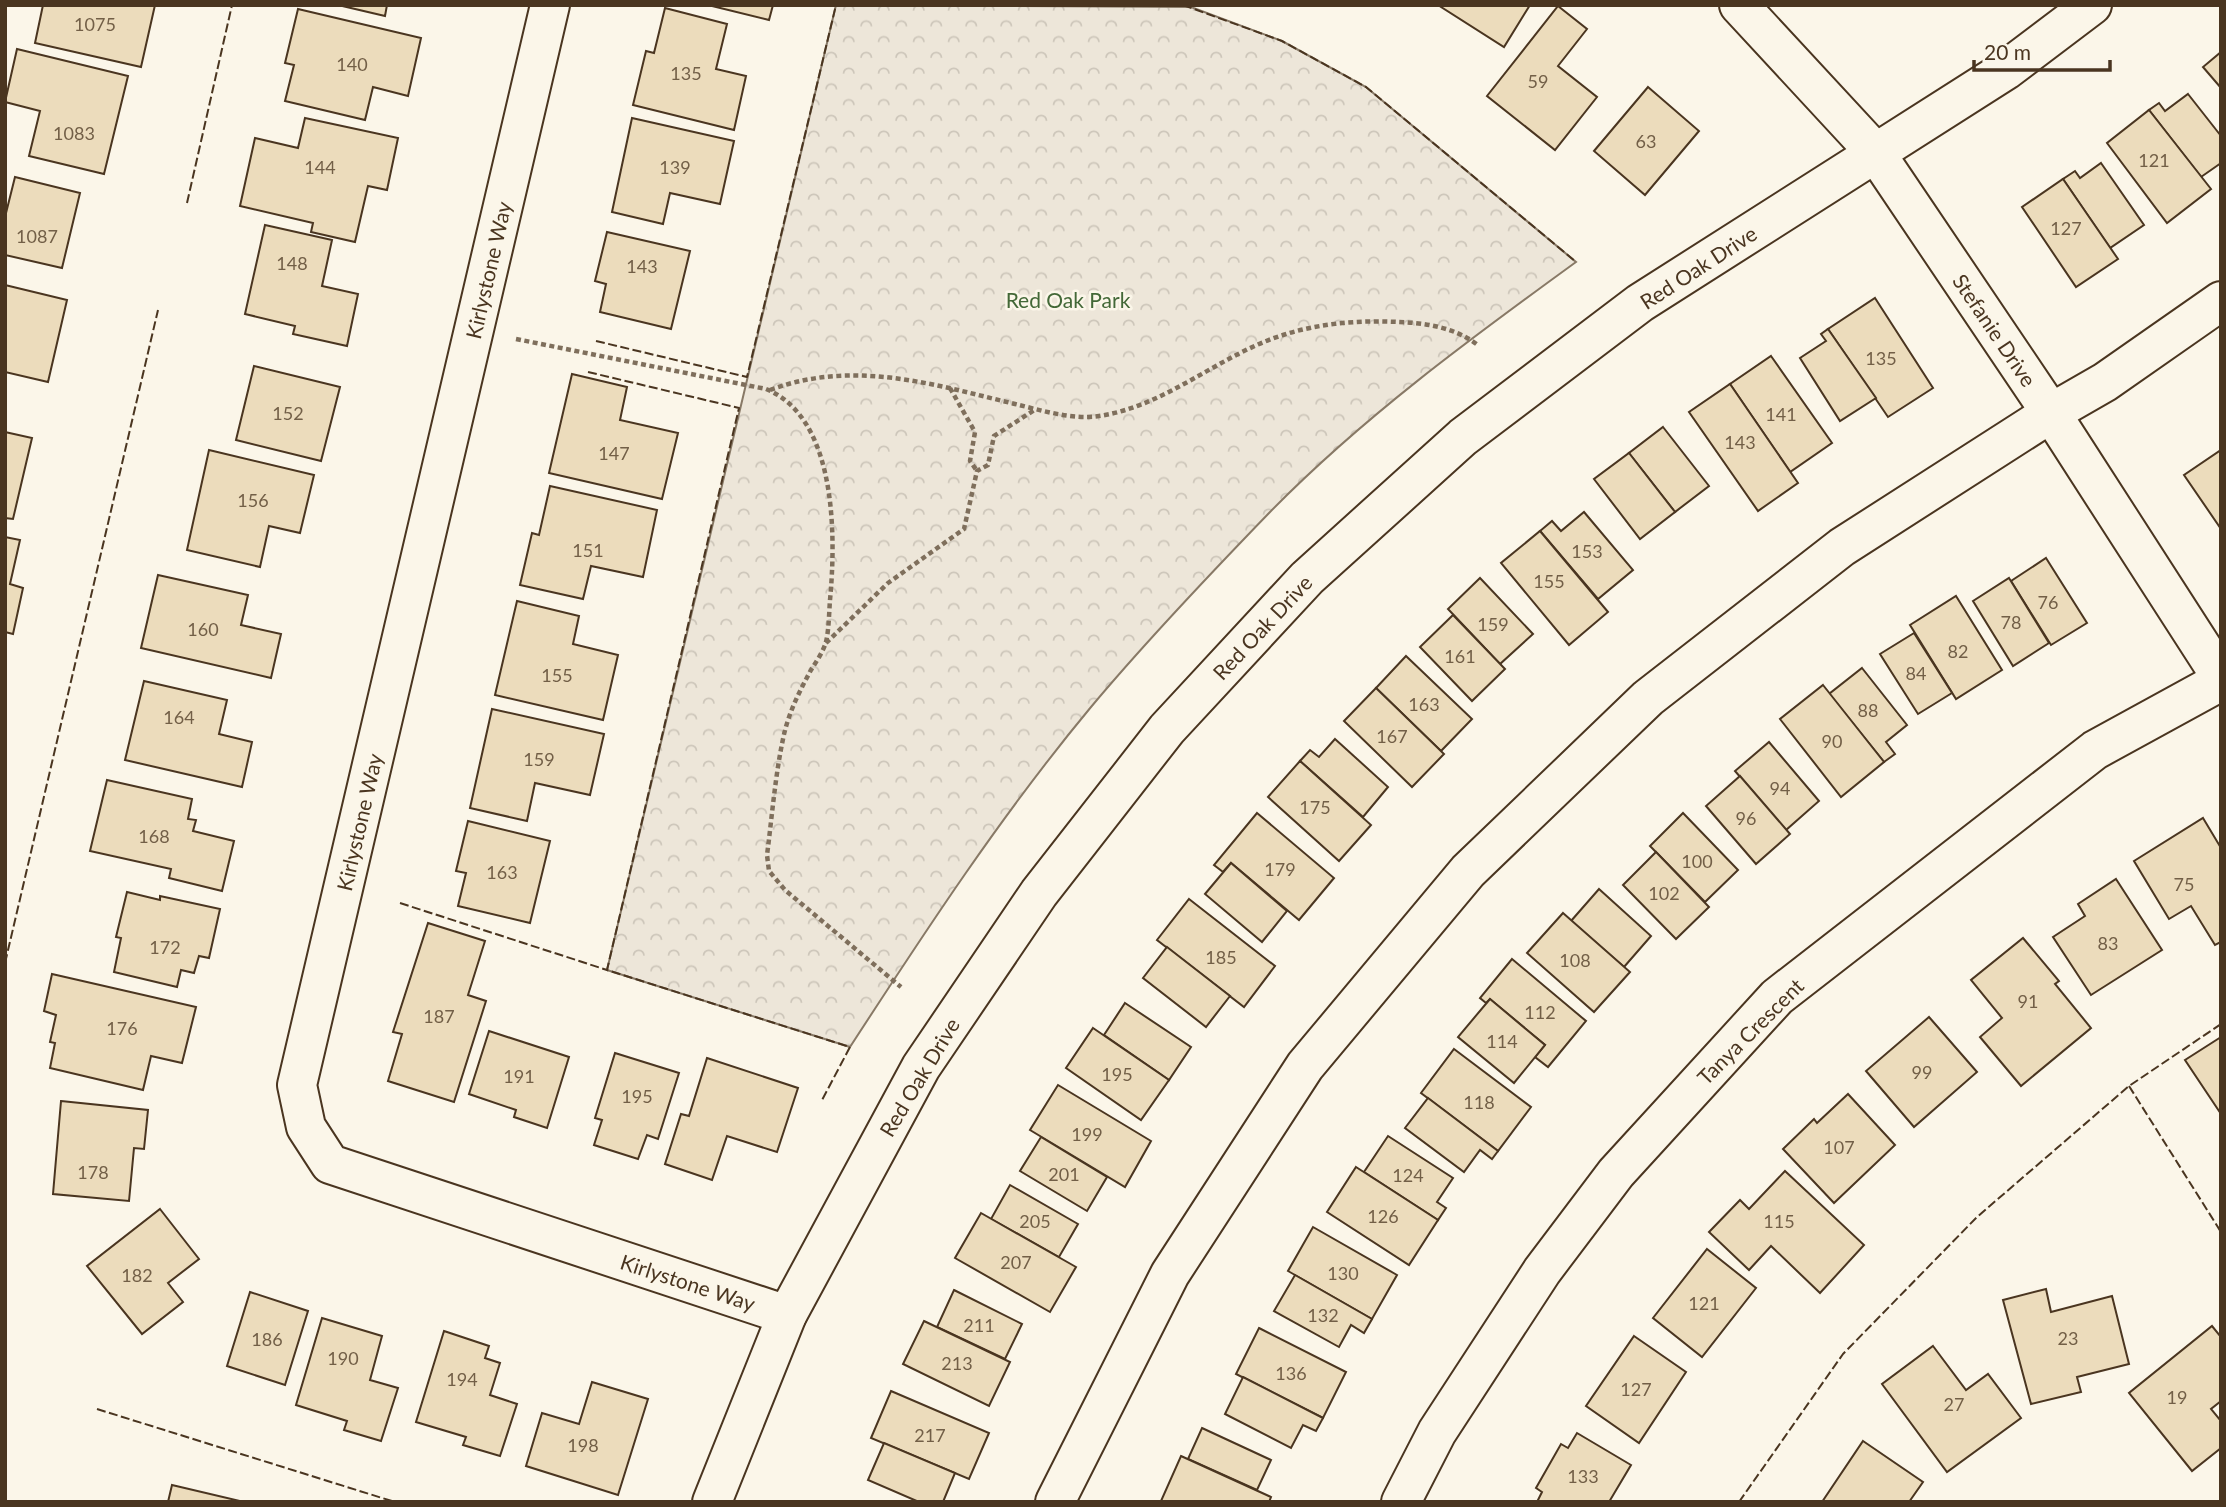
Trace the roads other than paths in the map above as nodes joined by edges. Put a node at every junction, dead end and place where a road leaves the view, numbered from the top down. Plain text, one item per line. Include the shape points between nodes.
1 (550, 5) edge
2 (1740, 5) edge
3 (2092, 5) edge
4 (1875, 152) junction
5 (2221, 301) edge
6 (2051, 413) junction
7 (2221, 679) edge
8 (787, 1315) junction
9 (712, 1502) edge
10 (1055, 1502) edge
11 (1401, 1502) edge

1 - 8 street, Kirlystone Way via 297,1085 306,1127 330,1164
2 - 4 street, Stefanie Drive
3 - 4 street, Red Oak Drive via 2006,70
4 - 6 street, Stefanie Drive
4 - 8 street, Red Oak Drive via 1640,303 1464,437 1307,578 1167,729 1039,893 921,1067
5 - 6 street via 2105,382
6 - 7 street, Stefanie Drive
6 - 10 street via 1842,547 1648,698 1468,871 1305,1066 1170,1274
7 - 11 street, Tanya Crescent via 2095,750 1777,997 1616,1173 1542,1271 1437,1432
8 - 9 street, Red Oak Drive

